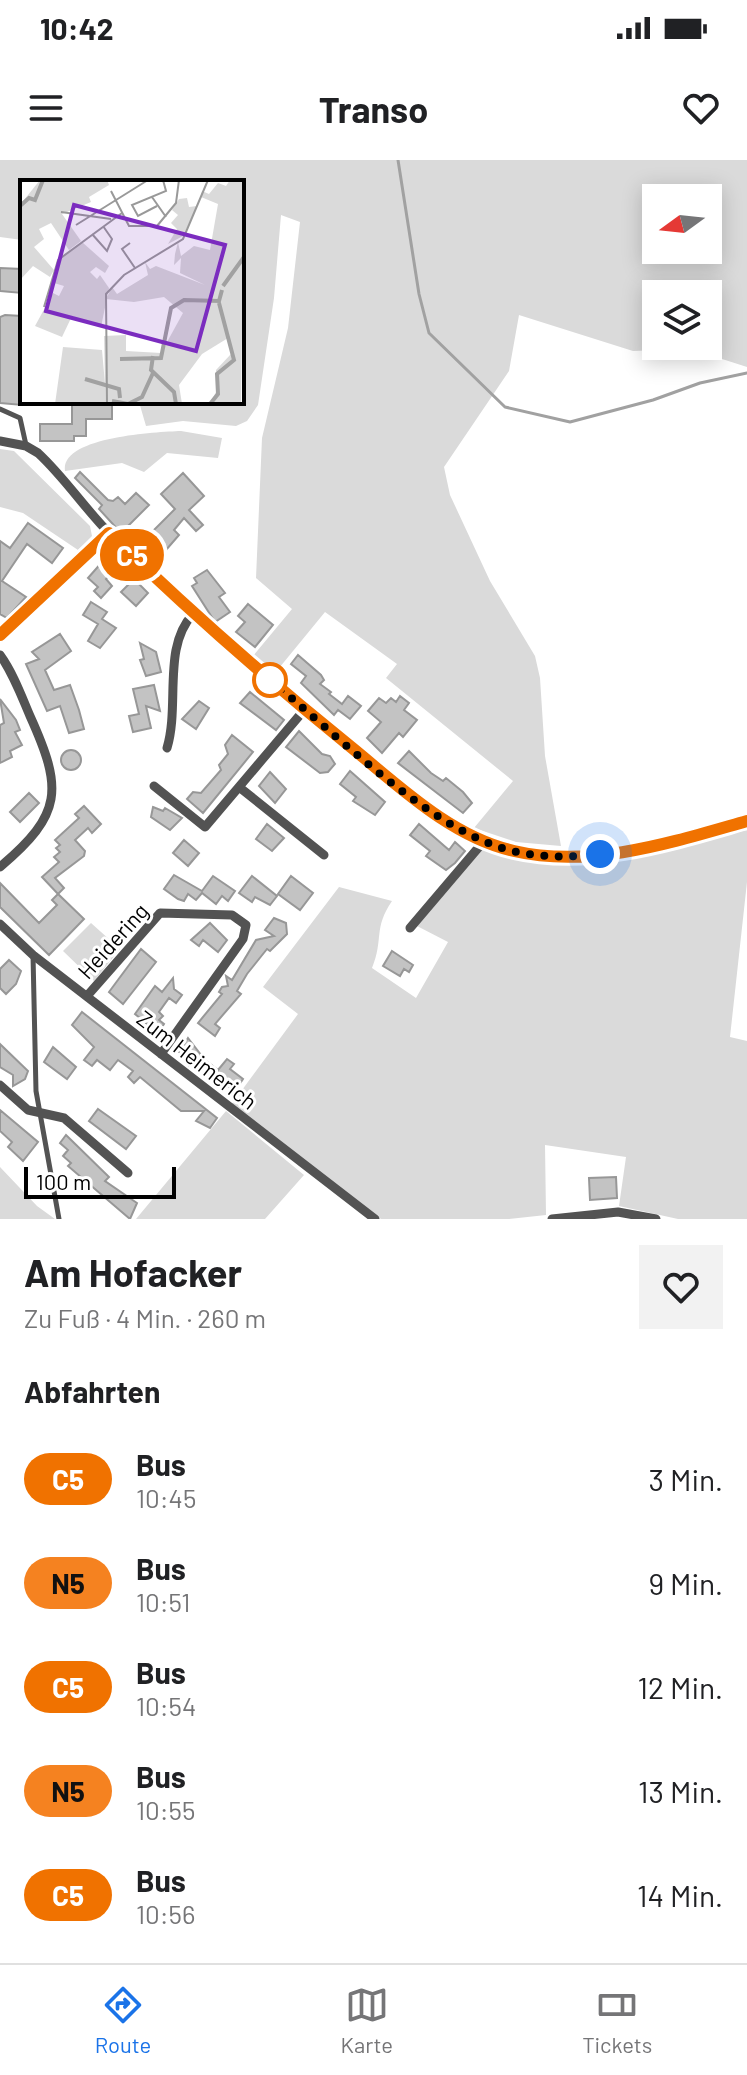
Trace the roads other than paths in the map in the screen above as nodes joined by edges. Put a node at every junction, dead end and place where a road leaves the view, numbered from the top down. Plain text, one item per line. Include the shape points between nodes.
1 (0, 409) edge
2 (0, 441) edge
3 (26, 446) junction
4 (109, 533) junction
5 (193, 614) junction
6 (0, 635) edge
7 (0, 655) edge
8 (305, 709) junction
9 (167, 748) dead end
10 (154, 786) dead end
11 (239, 787) junction
12 (747, 821) edge
13 (484, 841) junction
14 (324, 855) dead end
15 (0, 867) edge
16 (0, 924) edge
17 (410, 928) dead end
18 (33, 955) junction
19 (87, 996) junction
20 (161, 1054) junction
21 (0, 1085) edge
22 (41, 1113) junction
23 (128, 1173) dead end
24 (59, 1219) edge
25 (375, 1219) edge
26 (552, 1219) edge
27 (656, 1219) edge

1 - 3 lane via 20,418
2 - 3 street
3 - 4 street via 44,458
4 - 5 street
4 - 6 street
5 - 8 street
5 - 9 street via 181,628 175,649 174,724
7 - 15 street via 41,740 53,783 40,828
8 - 11 street
8 - 13 street via 422,804
10 - 11 street via 205,827
11 - 14 street
12 - 13 street via 626,852 574,857 522,853
13 - 17 street
16 - 18 street, Zum Heimerich
18 - 19 street, Zum Heimerich
18 - 22 lane
19 - 20 street, Zum Heimerich
19 - 20 street, Heidering via 160,913 232,915 243,920 243,939
20 - 25 street, Zum Heimerich
21 - 22 street via 28,1110
22 - 23 street via 64,1118
22 - 24 lane
26 - 27 street via 610,1212

